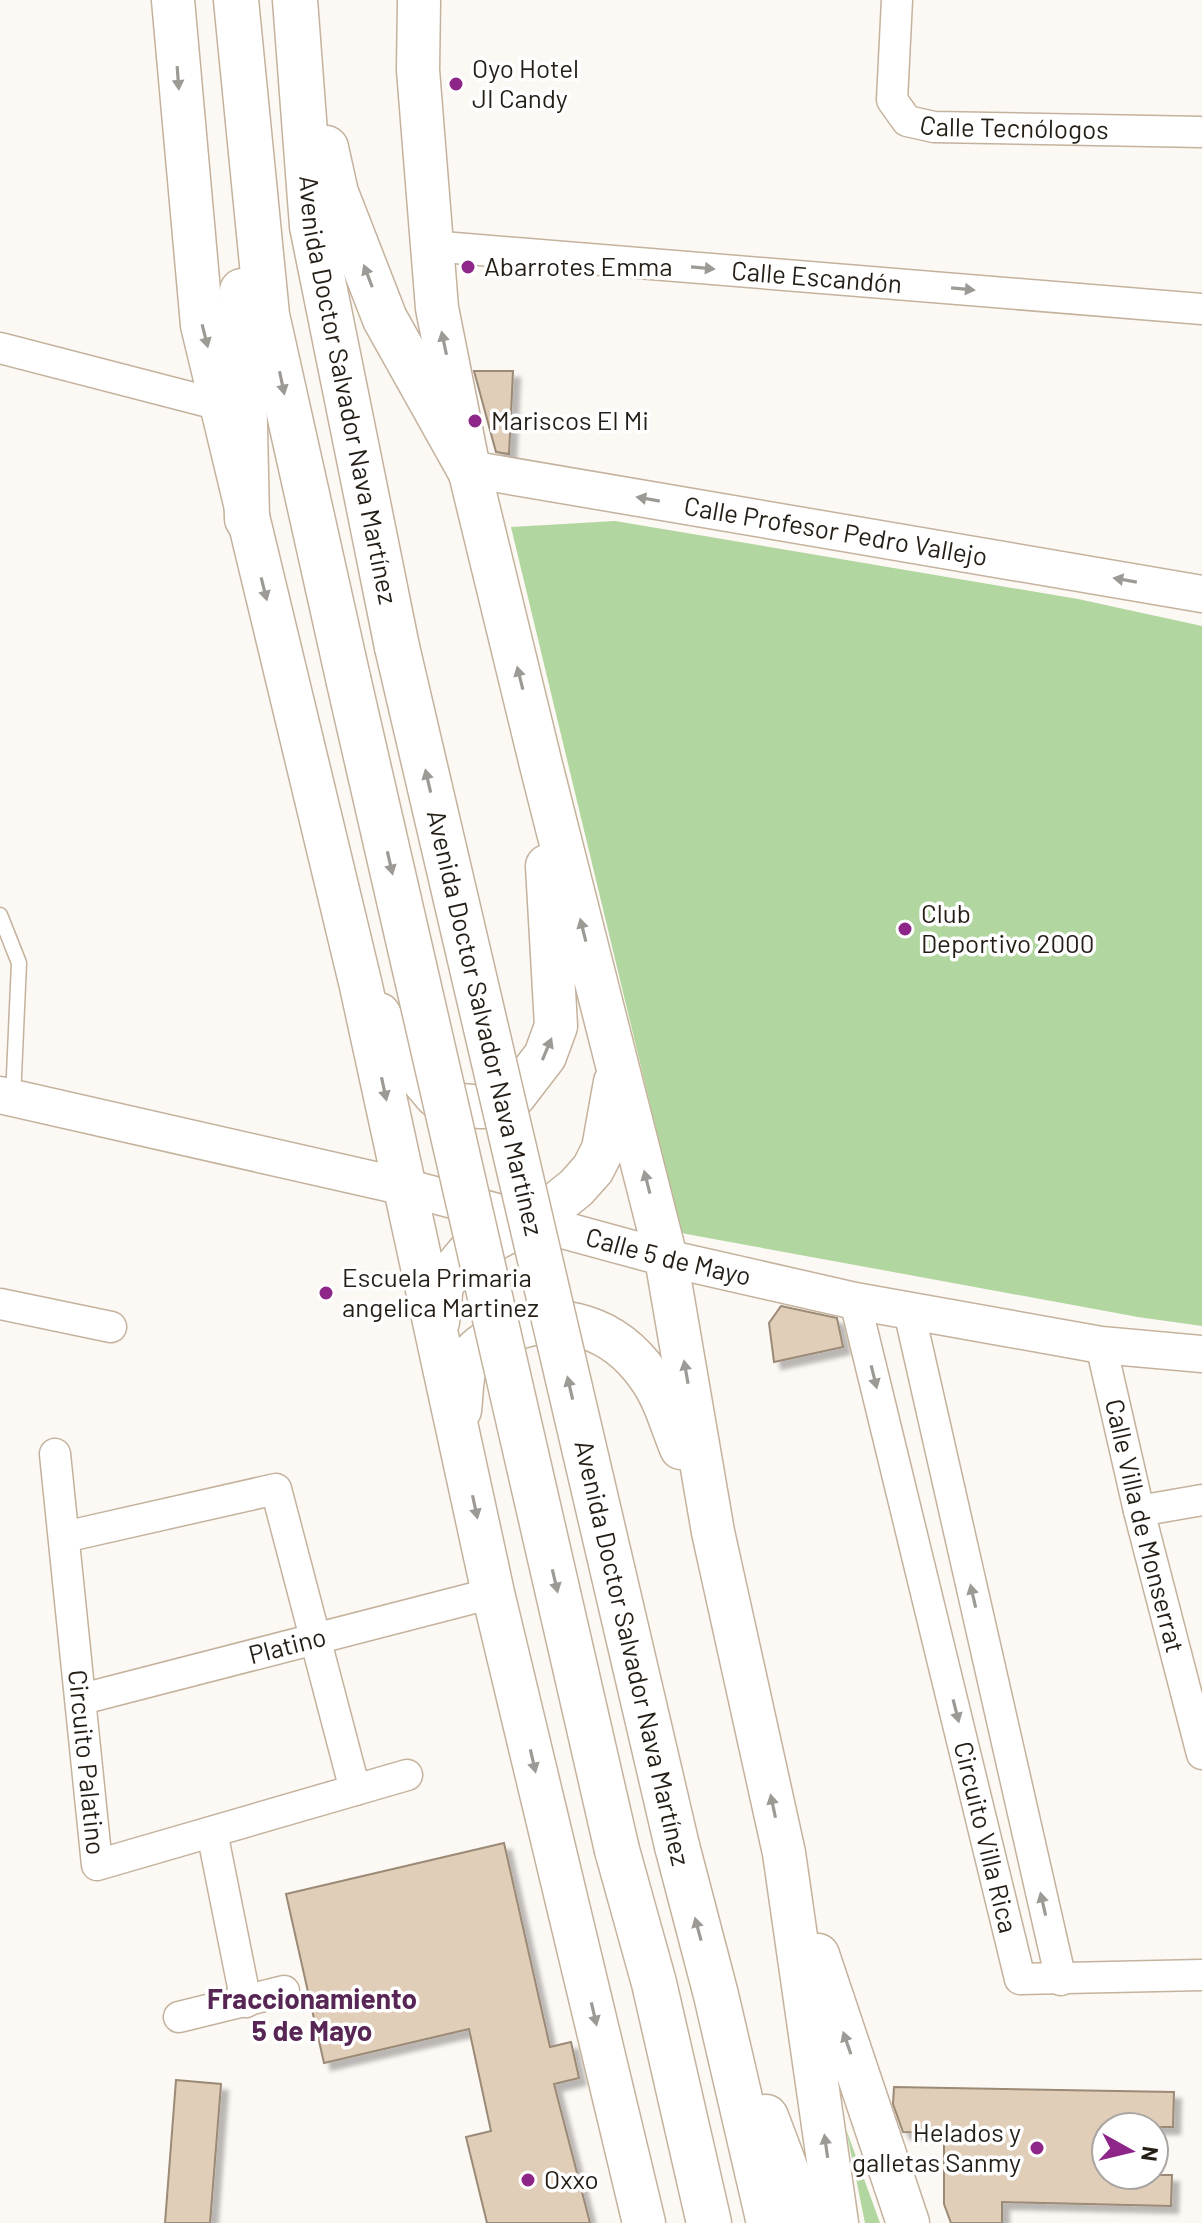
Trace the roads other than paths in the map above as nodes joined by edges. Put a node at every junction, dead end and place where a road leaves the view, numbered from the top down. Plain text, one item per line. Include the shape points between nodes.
1 (173, 0) edge
2 (236, 0) edge
3 (419, 0) edge
4 (897, 0) edge
5 (295, 10) edge
6 (1202, 132) edge
7 (430, 246) junction
8 (1202, 309) edge
9 (0, 348) edge
10 (224, 406) junction
11 (469, 469) junction
12 (247, 519) junction
13 (1202, 594) edge
14 (541, 765) junction
15 (0, 915) edge
16 (361, 986) junction
17 (618, 1065) junction
18 (6, 1097) edge
19 (405, 1187) junction
20 (526, 1222) junction
21 (666, 1258) junction
22 (855, 1301) junction
23 (0, 1304) edge
24 (909, 1311) junction
25 (111, 1327) dead end
26 (437, 1333) junction
27 (1101, 1345) junction
28 (1202, 1354) edge
29 (55, 1454) dead end
30 (465, 1463) junction
31 (1202, 1500) edge
32 (1139, 1511) junction
33 (713, 1532) junction
34 (64, 1537) junction
35 (493, 1593) junction
36 (315, 1639) junction
37 (985, 1646) junction
38 (942, 1656) junction
39 (82, 1699) junction
40 (1202, 1754) edge
41 (407, 1775) dead end
42 (355, 1790) junction
43 (212, 1832) junction
44 (784, 1853) junction
45 (1202, 1975) edge
46 (1061, 1980) junction
47 (654, 1983) junction
48 (284, 1991) dead end
49 (716, 1995) junction
50 (246, 2002) junction
51 (179, 2017) dead end
52 (644, 2223) edge
53 (686, 2223) edge
54 (709, 2223) edge
55 (769, 2223) edge
56 (806, 2223) edge
57 (837, 2223) edge
58 (908, 2223) edge

1 -> 10 main road via 202,325
2 - 12 highway
2 -> 47 highway, Avenida Doctor Salvador Nava Martínez, bridge via 267,315 617,1850
3 - 7 main road via 418,70
4 - 6 street, Calle Tecnólogos via 892,100 907,121 934,127
11 -> 5 highway via 385,319 336,193
49 -> 5 highway, Avenida Doctor Salvador Nava Martínez, bridge via 397,647 312,226
7 -> 8 street, Calle Escandón
11 -> 7 main road
9 - 10 street
10 - 12 main road
13 -> 11 street, Calle Profesor Pedro Vallejo
14 -> 11 main road
12 -> 16 main road
16 -> 14 main road via 409,1064 436,1096 461,1105 497,1106 527,1082 545,1056 556,1026
17 -> 14 main road
15 - 18 lane via 19,963
16 -> 19 main road
17 - 20 main road via 603,1149 593,1169 546,1212
21 -> 17 main road
18 - 19 street, Calle 5 de Mayo
19 - 20 street, Calle 5 de Mayo
19 - 26 main road
20 - 21 street, Calle 5 de Mayo
20 - 26 main road via 455,1265 442,1284
21 - 22 street, Calle 5 de Mayo
33 -> 21 main road
22 - 24 street, Calle 5 de Mayo
22 -> 38 street, Circuito Villa Rica
23 - 25 street
24 - 27 street, Calle 5 de Mayo
37 -> 24 street, Circuito Villa Rica
26 - 30 main road
27 - 28 street, Calle 5 de Mayo
27 - 32 street, Calle Villa de Monserrat
29 - 34 street, Circuito Palatino
30 - 33 main road via 458,1419 467,1362 488,1340 525,1325 573,1323 600,1332 649,1375
30 -> 35 main road
31 - 32 street
32 - 40 street, Calle Villa de Monserrat
44 -> 33 main road
34 - 36 street via 276,1489
34 - 39 street, Circuito Palatino
35 - 36 street, Platino
35 -> 52 main road
36 - 39 street, Platino
36 - 42 street
37 - 38 street
46 -> 37 street, Circuito Villa Rica
38 -> 46 street, Circuito Villa Rica via 1020,1979
39 - 43 street, Circuito Palatino via 97,1865
41 - 42 street, Circuito Palatino
42 - 43 street, Circuito Palatino
43 - 50 street
57 -> 44 main road
58 -> 44 main road
45 - 46 street, Circuito Villa Rica
47 - 53 highway
47 - 54 highway, Avenida Doctor Salvador Nava Martínez
48 - 50 street
49 - 55 highway, Avenida Doctor Salvador Nava Martínez
49 - 56 highway
50 - 51 street

